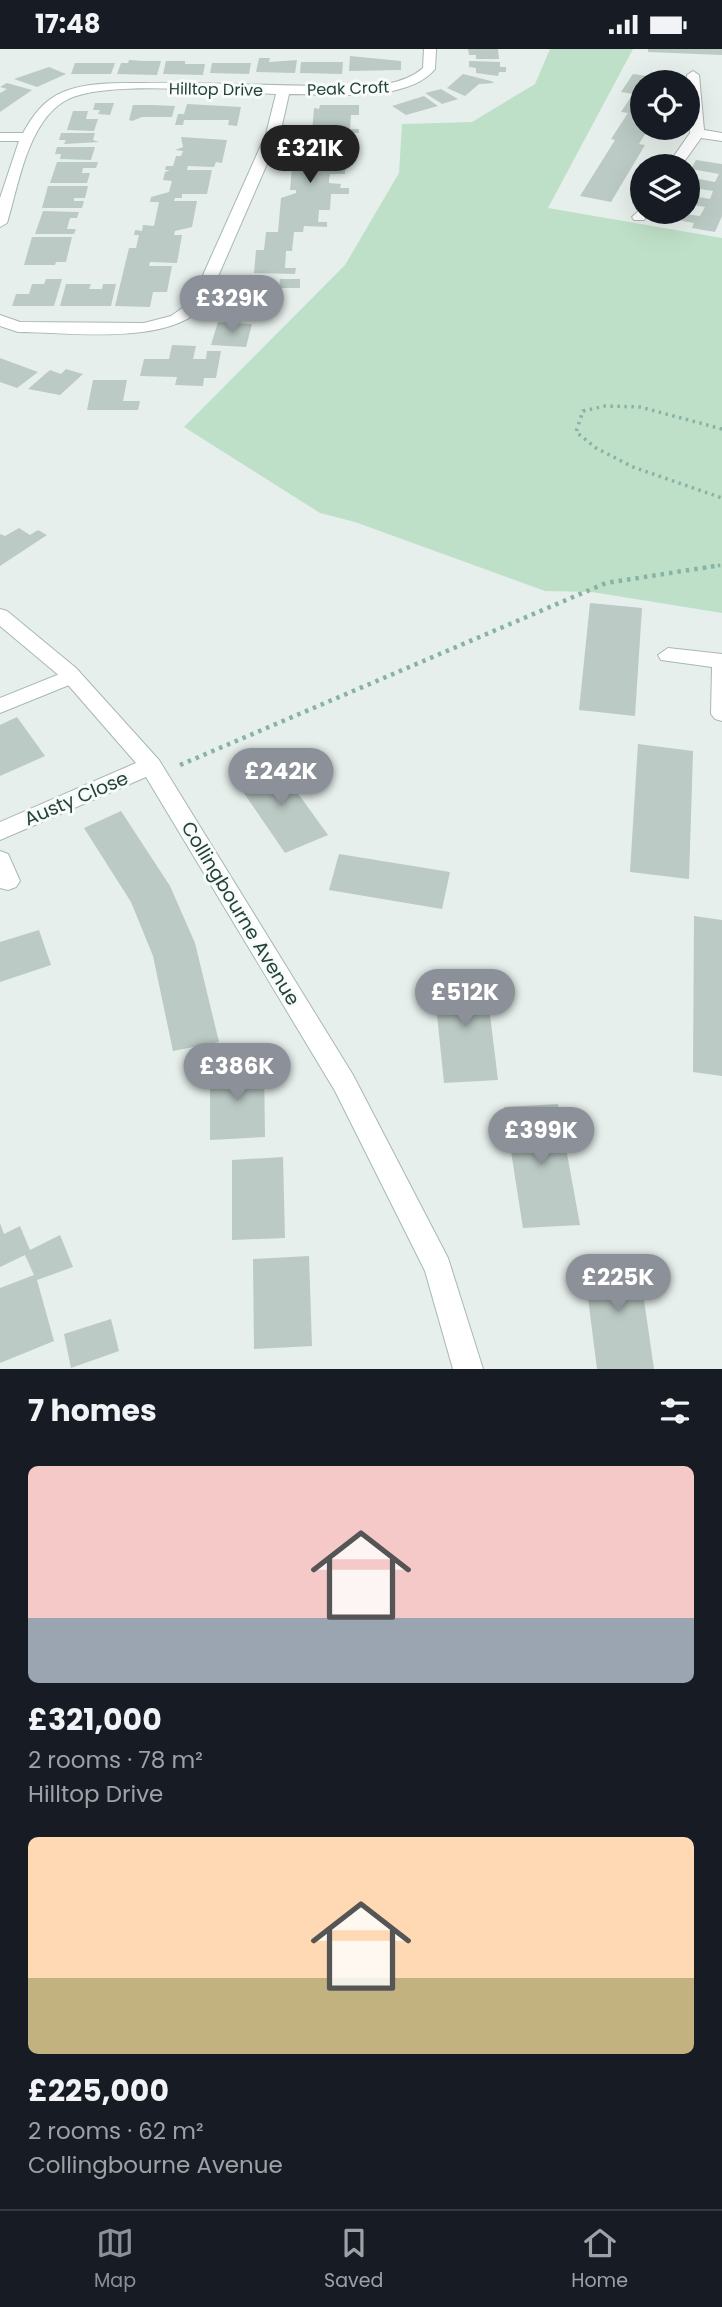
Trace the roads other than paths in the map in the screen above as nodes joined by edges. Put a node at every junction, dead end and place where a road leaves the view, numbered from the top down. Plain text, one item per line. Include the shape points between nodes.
1 (430, 49) edge
2 (283, 90) junction
3 (700, 133) edge
4 (0, 137) edge
5 (28, 137) junction
6 (722, 137) edge
7 (0, 223) edge
8 (0, 320) edge
9 (0, 616) edge
10 (668, 655) dead end
11 (722, 660) edge
12 (722, 666) edge
13 (72, 676) junction
14 (0, 706) edge
15 (722, 714) edge
16 (154, 771) junction
17 (0, 831) edge
18 (468, 1369) edge

1 - 2 street, Peak Croft via 429,69 421,79 409,83
2 - 5 street, Hilltop Drive via 82,90 61,97 44,110
2 - 8 street, Hilltop Drive via 272,134 198,304 177,319 145,328 18,327
3 - 6 street
4 - 5 street
5 - 7 street, Hilltop Drive
9 - 13 street, Collingbourne Avenue
10 - 11 street
12 - 15 street
13 - 14 lane
13 - 16 street, Collingbourne Avenue
16 - 17 street, Austy Close
16 - 18 street, Collingbourne Avenue via 344,1083 438,1268

